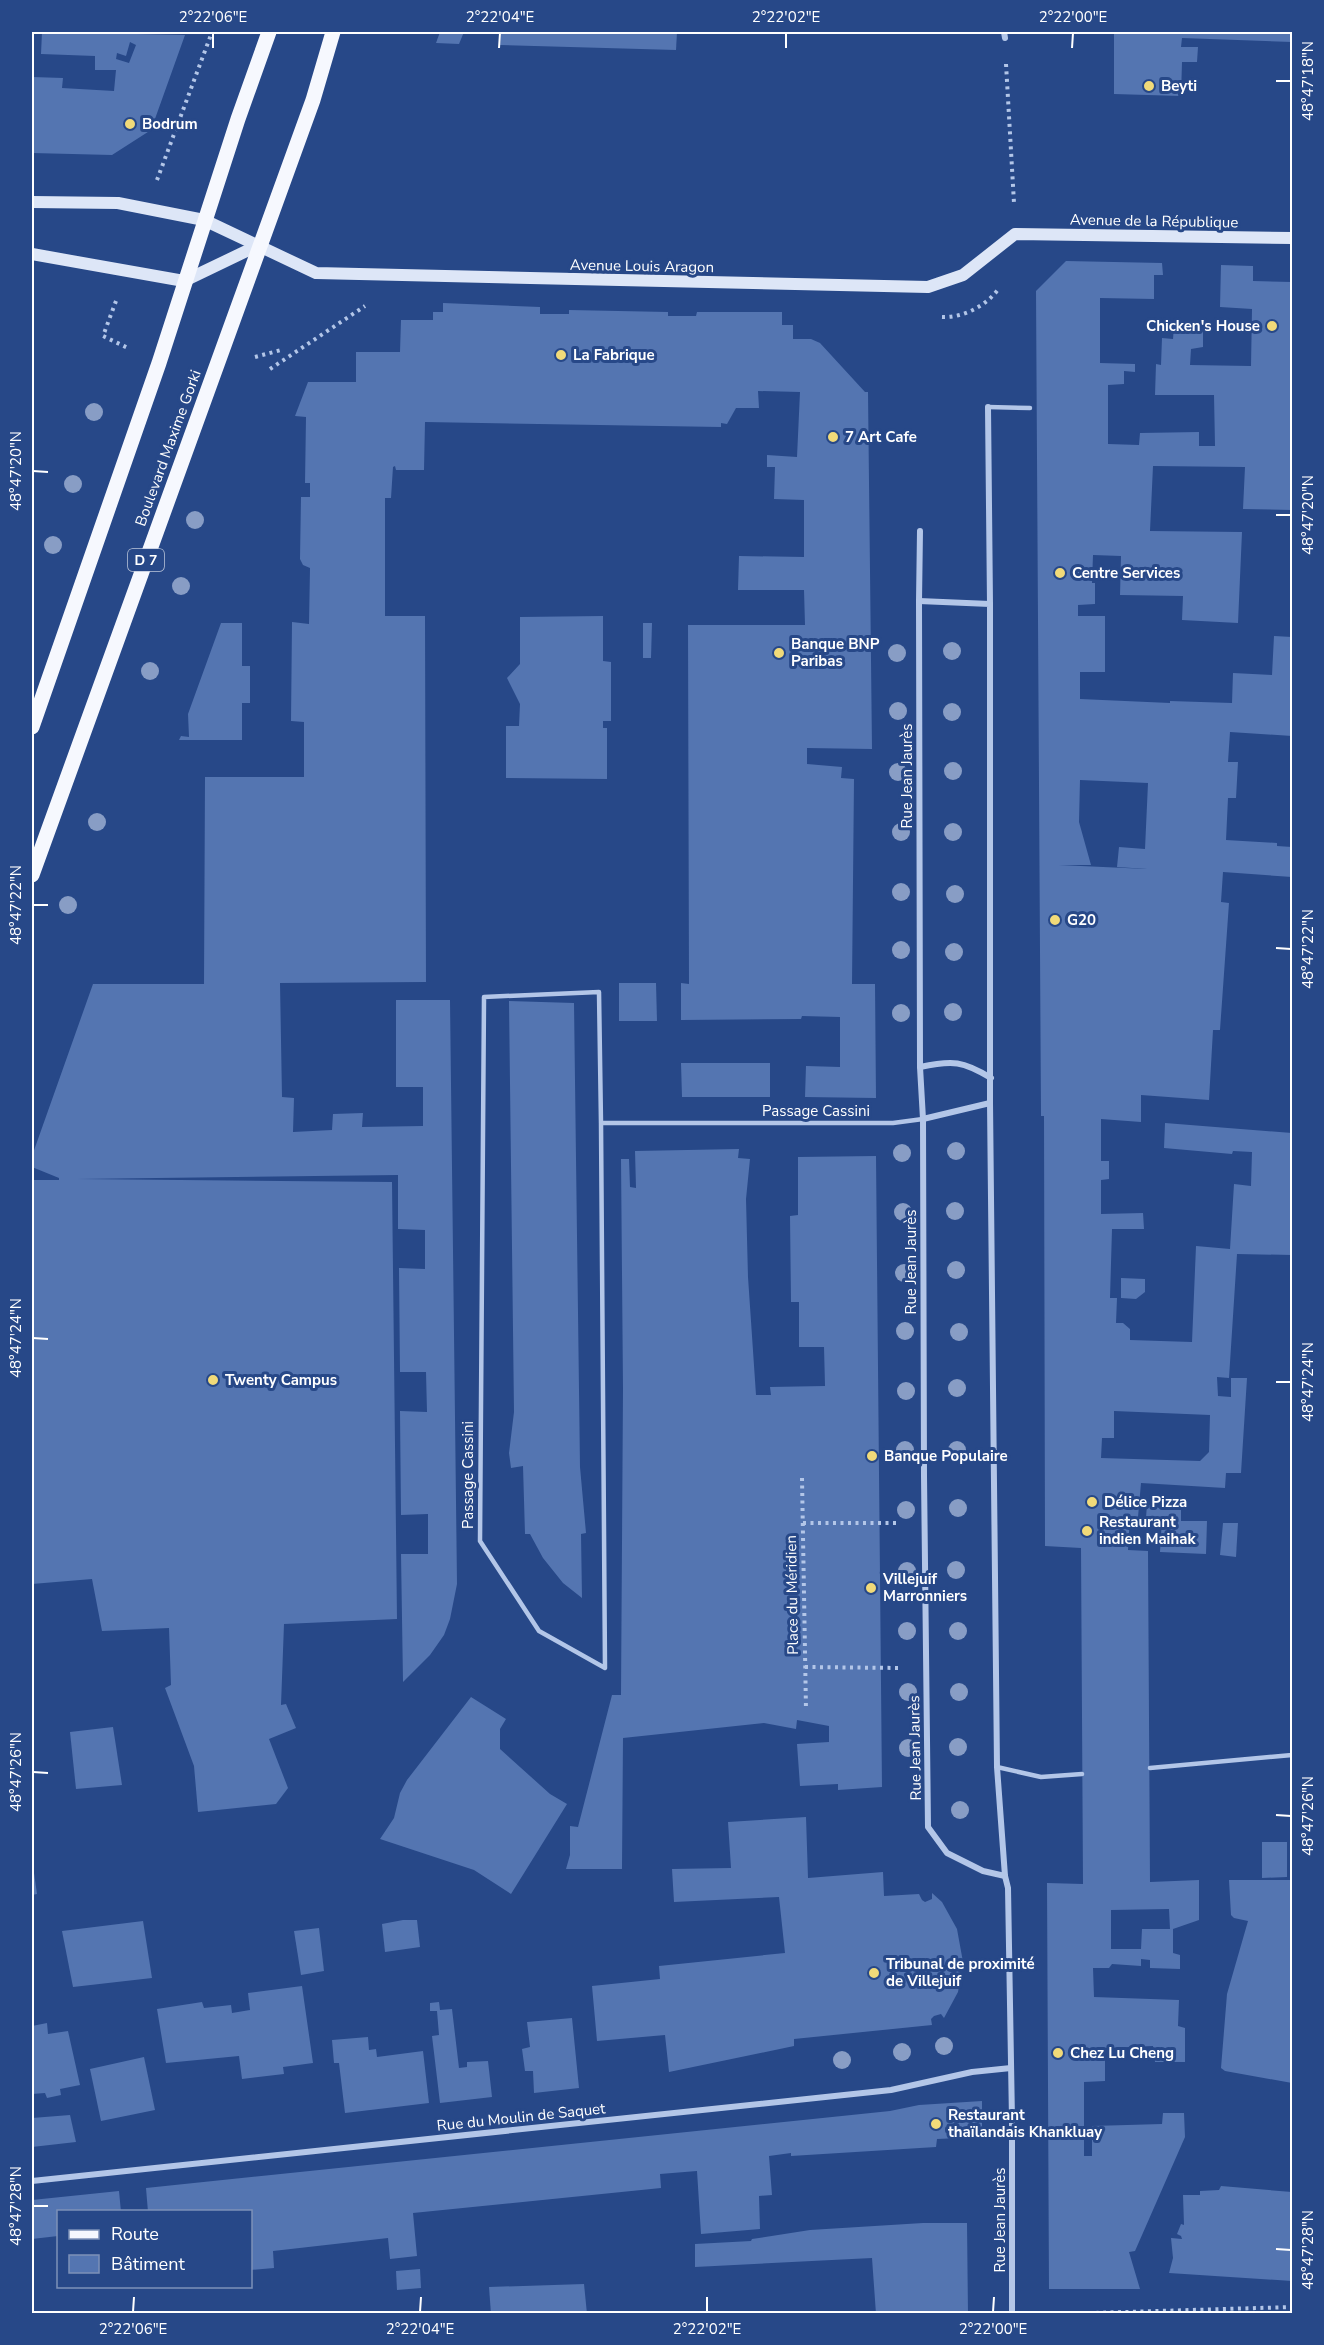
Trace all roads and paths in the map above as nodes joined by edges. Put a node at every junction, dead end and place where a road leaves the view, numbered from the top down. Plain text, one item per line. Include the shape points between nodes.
1 (333, 32) edge
2 (264, 35) edge
3 (1005, 35) edge
4 (32, 202) edge
5 (204, 220) junction
6 (1016, 234) junction
7 (1293, 238) edge
8 (259, 245) junction
9 (32, 254) edge
10 (184, 281) junction
11 (988, 407) joint
12 (1030, 408) dead end
13 (921, 531) dead end
14 (919, 601) junction
15 (990, 604) junction
16 (32, 727) edge
17 (32, 875) edge
18 (920, 1066) junction
19 (991, 1078) junction
20 (990, 1102) junction
21 (923, 1119) junction
22 (601, 1123) junction
23 (802, 1478) dead end
24 (924, 1522) junction
25 (803, 1523) junction
26 (805, 1667) junction
27 (926, 1668) junction
28 (806, 1710) dead end
29 (1293, 1755) edge
30 (997, 1767) junction
31 (1150, 1768) dead end
32 (1082, 1774) dead end
33 (1005, 1876) junction
34 (1011, 2068) junction
35 (32, 2181) edge
36 (1293, 2307) edge
37 (1012, 2313) edge
38 (1058, 2313) edge

1 - 8 main road, Boulevard Maxime Gorki / D 7
2 - 5 main road
3 - 6 path
4 - 5 main road, Avenue Louis Aragon via 118,203
5 - 8 main road, Avenue Louis Aragon
5 - 10 main road
6 - 7 main road, Avenue de la République
6 - 8 main road, Avenue Louis Aragon via 963,275 928,287 316,273
8 - 10 main road
8 - 17 main road, Boulevard Maxime Gorki / D 7
9 - 10 main road
10 - 16 main road
11 - 12 lane
11 - 15 street, Rue Jean Jaurès
13 - 14 street, Rue Jean Jaurès
14 - 15 street
14 - 18 street, Rue Jean Jaurès
15 - 19 street, Rue Jean Jaurès
18 - 19 street via 967,1064
18 - 21 street, Rue Jean Jaurès
19 - 20 street, Rue Jean Jaurès
20 - 21 street
20 - 30 street, Rue Jean Jaurès
21 - 22 lane, Passage Cassini via 893,1123
21 - 24 street, Rue Jean Jaurès
22 - 22 lane, Passage Cassini via 599,992 484,997 480,1540 539,1631 605,1668
23 - 25 path, Place du Méridien
24 - 25 path
24 - 27 street, Rue Jean Jaurès
25 - 26 path, Place du Méridien
26 - 27 path
26 - 28 path, Place du Méridien
27 - 33 street, Rue Jean Jaurès via 928,1827 946,1853 983,1871
29 - 31 lane
30 - 32 lane via 1041,1777
30 - 33 street, Rue Jean Jaurès
33 - 34 street, Rue Jean Jaurès
34 - 35 street, Rue du Moulin de Saquet via 972,2072 891,2090
34 - 37 street, Rue Jean Jaurès
36 - 38 path

